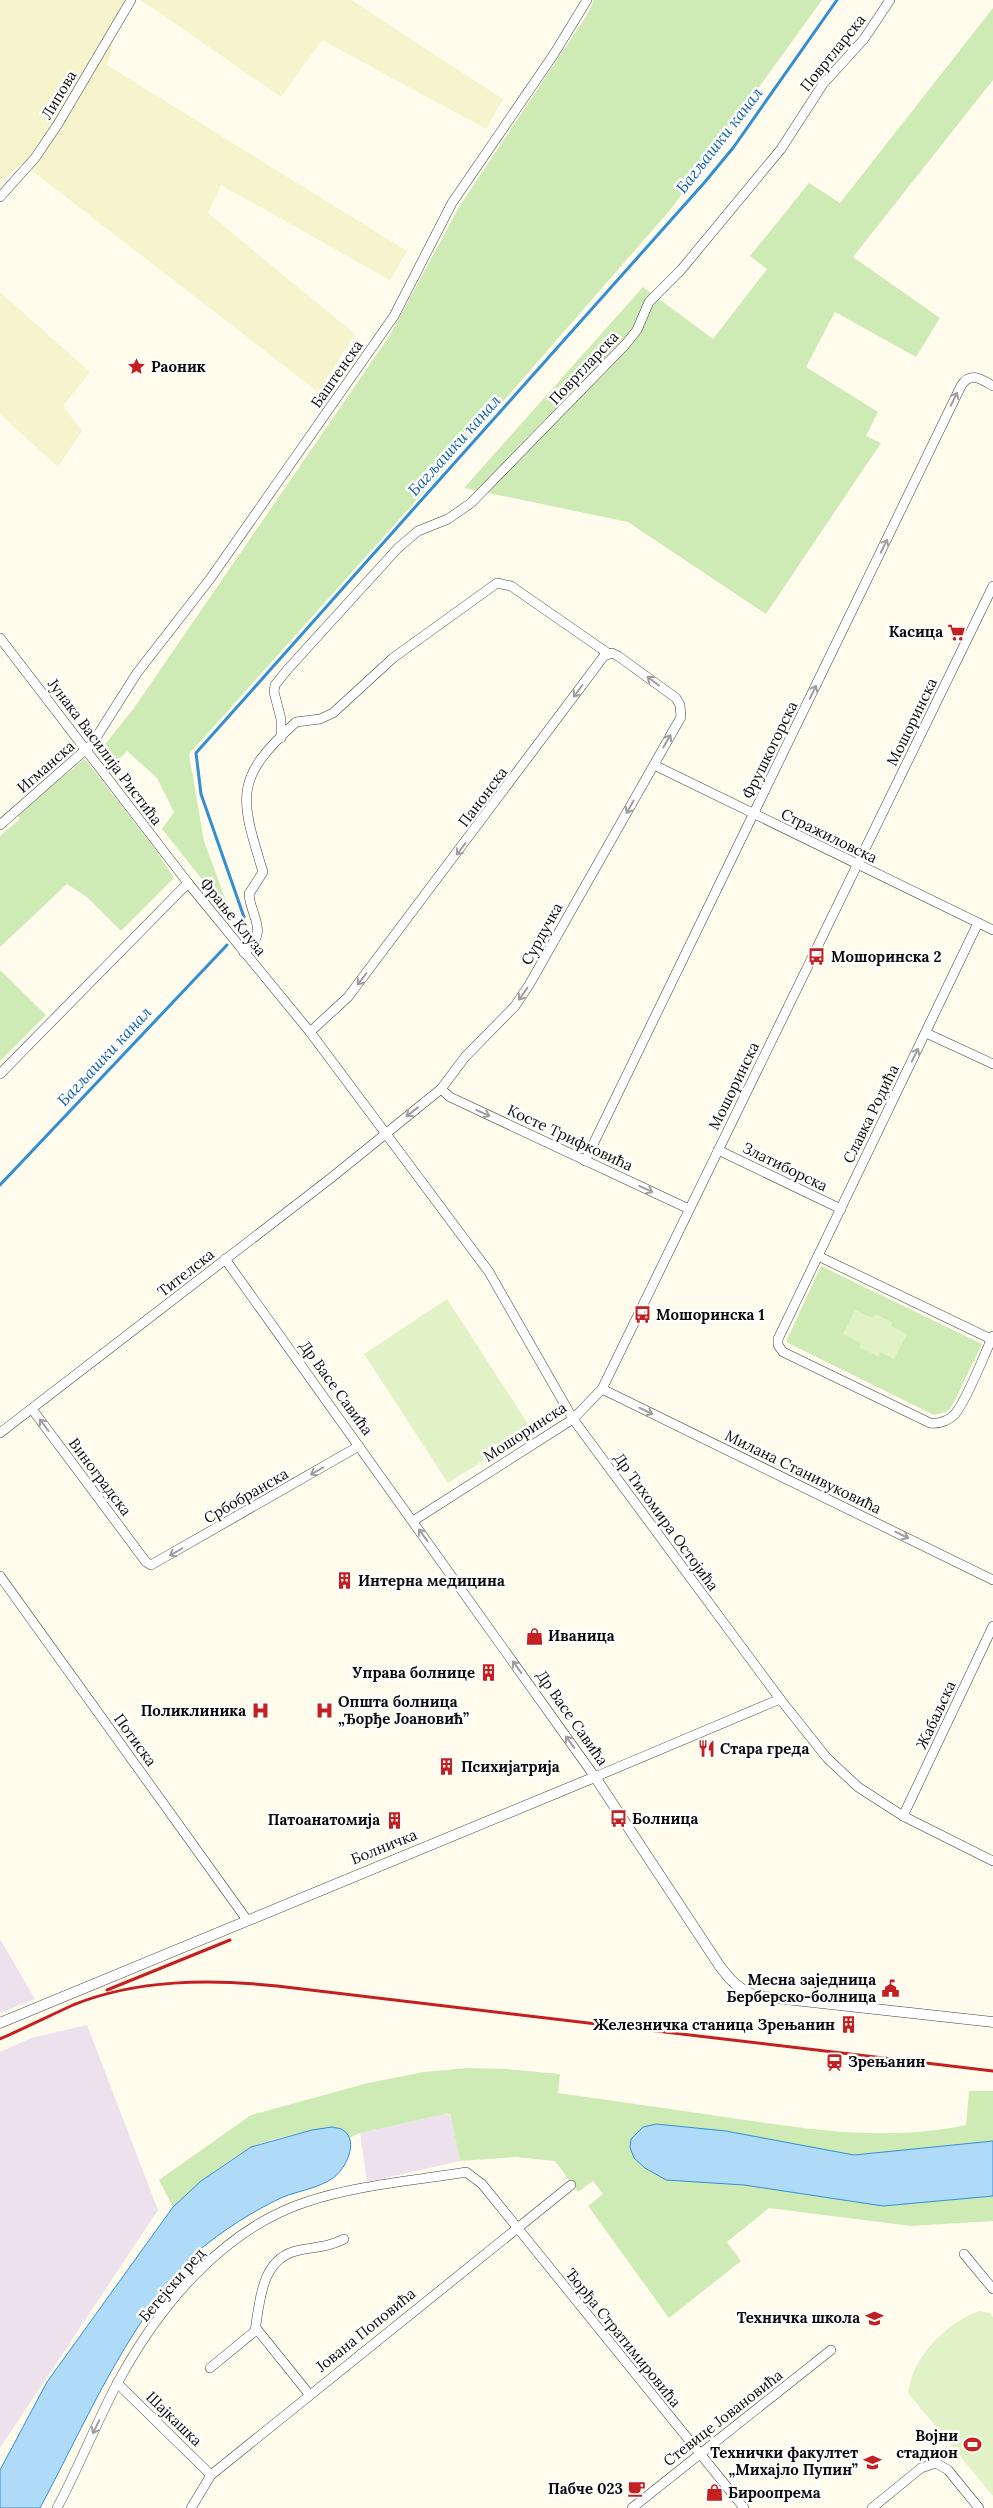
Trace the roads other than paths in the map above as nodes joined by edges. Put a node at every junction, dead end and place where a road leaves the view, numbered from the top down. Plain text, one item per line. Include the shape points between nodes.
1 (131, 0) edge
2 (587, 0) edge
3 (890, 0) edge
4 (0, 197) edge
5 (993, 386) edge
6 (993, 586) edge
7 (0, 638) edge
8 (609, 654) junction
9 (281, 719) junction
10 (296, 722) junction
11 (281, 738) junction
12 (87, 749) junction
13 (654, 765) junction
14 (754, 815) junction
15 (0, 825) edge
16 (858, 866) junction
17 (188, 883) junction
18 (978, 923) junction
19 (993, 930) edge
20 (244, 953) junction
21 (310, 1032) junction
22 (926, 1033) junction
23 (993, 1064) edge
24 (0, 1074) edge
25 (440, 1089) junction
26 (387, 1132) junction
27 (718, 1150) junction
28 (585, 1161) junction
29 (689, 1209) junction
30 (841, 1210) junction
31 (818, 1256) junction
32 (225, 1259) junction
33 (992, 1338) edge
34 (602, 1389) junction
35 (32, 1409) junction
36 (573, 1419) junction
37 (0, 1433) edge
38 (359, 1446) junction
39 (413, 1521) junction
40 (146, 1562) joint
41 (0, 1576) edge
42 (993, 1580) edge
43 (993, 1626) edge
44 (780, 1699) junction
45 (595, 1777) junction
46 (903, 1816) junction
47 (993, 1861) edge
48 (247, 1920) junction
49 (993, 2022) edge
50 (0, 2023) edge
51 (482, 2184) joint
52 (571, 2185) dead end
53 (516, 2227) junction
54 (344, 2239) dead end
55 (964, 2254) dead end
56 (993, 2289) edge
57 (256, 2328) junction
58 (831, 2350) dead end
59 (210, 2368) dead end
60 (117, 2383) junction
61 (309, 2394) junction
62 (700, 2454) junction
63 (211, 2475) junction
64 (57, 2508) edge
65 (191, 2508) edge
66 (632, 2508) edge
67 (744, 2508) edge
68 (872, 2508) edge
69 (979, 2508) edge

1 - 4 street, Липова via 58,124 35,158
2 - 12 street, Баштенска via 554,54 452,202 394,316 210,579 137,673
3 - 9 street, Повртларска via 864,39 823,84 781,149 675,277 649,302 637,330 612,359 470,504 448,519 418,531 398,548 287,670 275,685 274,692
14 -> 5 street, Фрушкогорска via 961,386 966,379 973,377
6 - 16 street, Мошоринска
7 - 12 street, Јунака Василија Ристића
8 - 10 street via 511,586 498,583 393,658 333,714
13 -> 8 street, Сурдучка via 682,717 680,705 676,698 618,656
8 -> 21 street, Панонска via 348,997
9 - 10 street
9 - 11 street, Повртларска
10 - 11 street
11 - 20 street via 259,764 246,790 246,818 263,875 250,889 249,900 259,927 255,939
12 - 15 street, Игманска
12 - 17 street, Јунака Василија Ристића
13 - 14 street, Стражиловска
13 -> 25 street, Сурдучка via 525,991
14 - 16 street, Стражиловска
14 - 28 street, Фрушкогорска
16 - 18 street, Стражиловска
16 - 27 street, Мошоринска
17 - 20 street, Фрање Клуза
17 - 24 street, Фрање Клуза
18 - 19 street, Стражиловска
18 - 22 street, Славка Родића
20 - 21 street, Фрање Клуза
21 - 26 street, Фрање Клуза
22 - 23 street
30 -> 22 street, Славка Родића
25 -> 26 street, Сурдучка
25 -> 28 street, Косте Трифковића via 450,1097
26 - 32 street, Тителска
26 - 36 street, Др Тихомира Остојића via 489,1272
27 - 29 street, Мошоринска
27 - 30 street, Златиборска
28 -> 29 street, Косте Трифковића
29 - 34 street, Мошоринска
30 - 31 street, Славка Родића
31 - 33 street
31 - 33 street, Славка Родића via 778,1340 783,1352 936,1424 949,1419 958,1409
32 - 35 street, Тителска
32 - 38 street, Др Васе Савића
34 - 36 street, Мошоринска
34 -> 42 street, Милана Станивуковића
35 - 37 street, Тителска
40 -> 35 street, Виноградска
36 - 39 street, Мошоринска
36 - 44 street, Др Тихомира Остојића
38 - 39 street, Др Васе Савића
38 -> 40 street, Србобранска via 155,1565
45 -> 39 street, Др Васе Савића
41 - 48 street, Потиска
43 - 46 street, Жабаљска
44 - 45 street, Болничка
44 - 46 street, Др Тихомира Остојића via 838,1769 858,1787
45 - 48 street, Болничка
45 - 49 street, Др Васе Савића via 718,1965 746,1992 757,1996
46 - 47 street, Др Тихомира Остојића
48 - 50 street, Болничка
51 - 53 street, Ђорђа Стратимировића
51 - 60 street, Бегејски ред via 466,2172 343,2193 304,2203 267,2221 240,2237 200,2270 155,2322
52 - 53 street, Јована Поповића
53 - 61 street, Јована Поповића
53 - 62 street, Ђорђа Стратимировића
54 - 57 street via 314,2250 298,2250 276,2262 263,2283
55 - 56 street
57 - 59 street
57 - 61 street
58 - 62 street, Стевице Јовановића
60 - 63 street, Шајкашка
60 -> 64 street, Бегејски ред
61 - 63 street, Јована Поповића
62 - 66 street, Стевице Јовановића
62 - 67 street, Ђорђа Стратимировића
63 - 65 street, Јована Поповића
68 - 69 street via 921,2468 936,2463 948,2470

